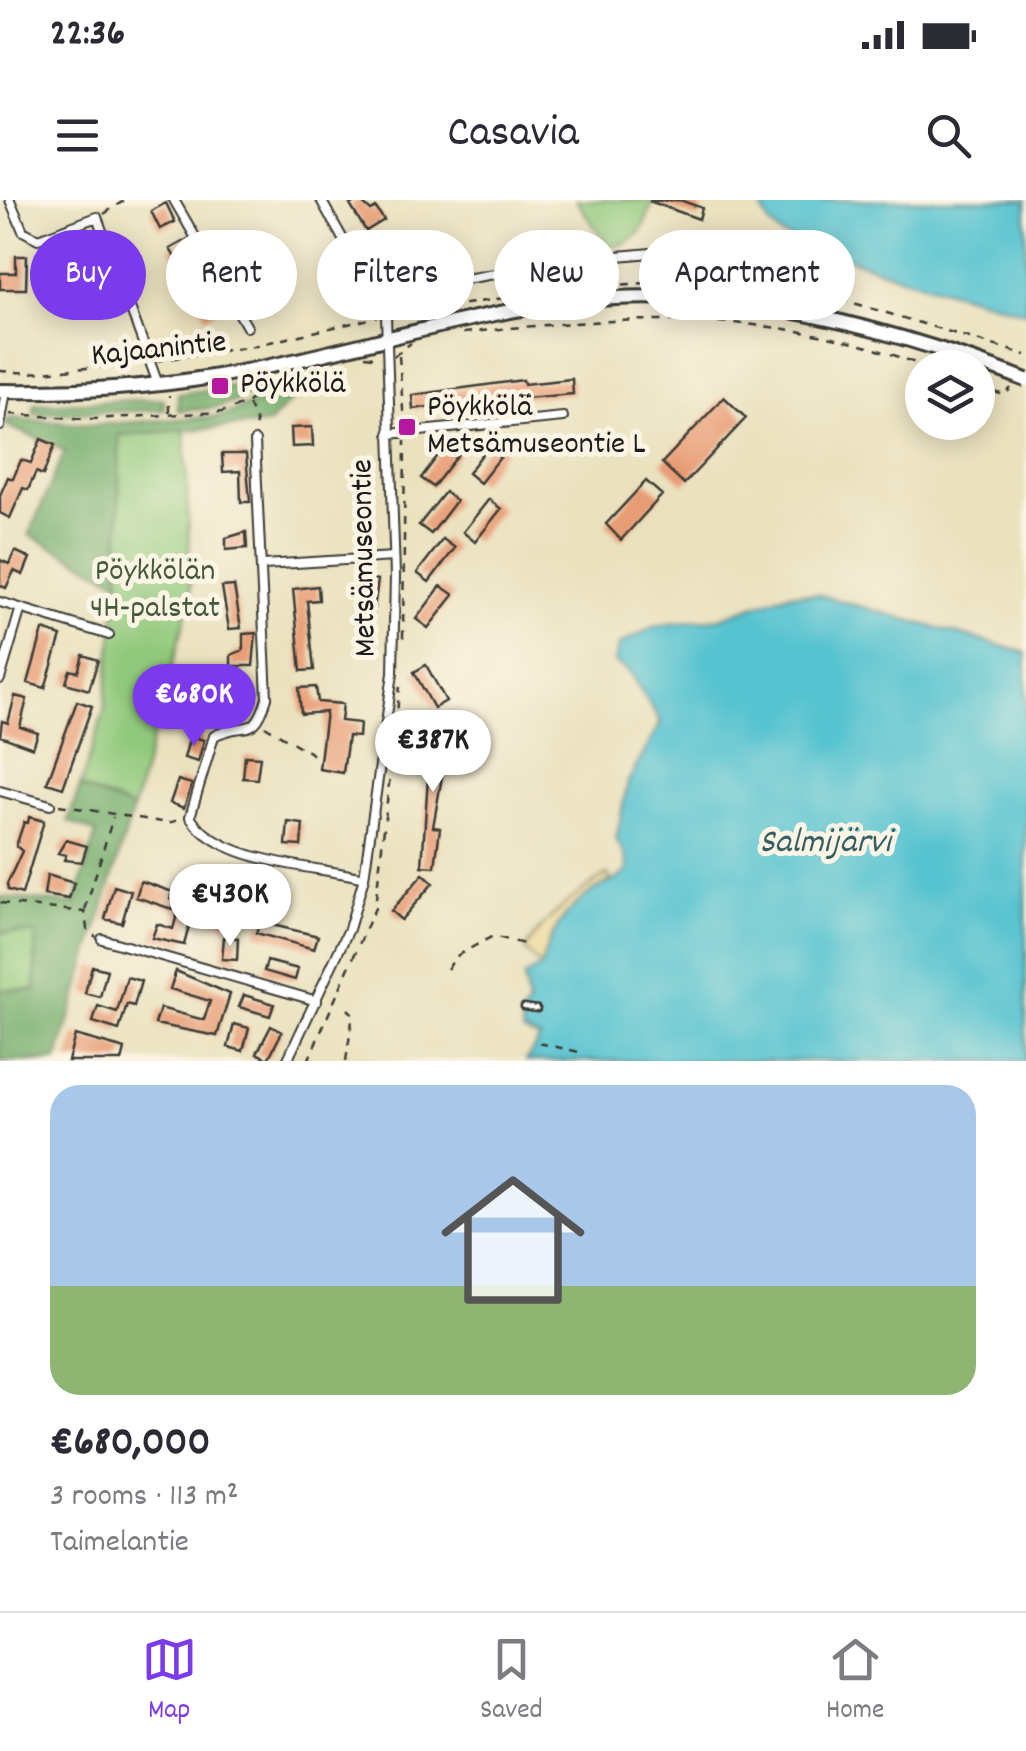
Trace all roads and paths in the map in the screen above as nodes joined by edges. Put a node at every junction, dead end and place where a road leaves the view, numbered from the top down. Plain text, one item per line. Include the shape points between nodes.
1 (10, 200) edge
2 (126, 200) edge
3 (174, 200) edge
4 (320, 200) edge
5 (96, 217) junction
6 (337, 230) edge
7 (639, 255) edge
8 (474, 277) edge
9 (639, 301) edge
10 (386, 320) edge
11 (411, 320) edge
12 (827, 320) edge
13 (247, 327) dead end
14 (412, 329) junction
15 (462, 333) dead end
16 (386, 336) junction
17 (360, 353) dead end
18 (387, 358) junction
19 (905, 361) edge
20 (306, 368) dead end
21 (1026, 380) edge
22 (164, 383) junction
23 (1012, 388) dead end
24 (3, 391) edge
25 (995, 392) edge
26 (247, 402) junction
27 (4, 413) junction
28 (169, 414) junction
29 (563, 417) dead end
30 (0, 426) edge
31 (390, 434) junction
32 (255, 441) joint
33 (394, 557) junction
34 (264, 565) junction
35 (0, 602) edge
36 (20, 611) junction
37 (109, 635) dead end
38 (0, 680) edge
39 (260, 721) junction
40 (314, 754) dead end
41 (0, 791) edge
42 (50, 805) joint
43 (113, 815) junction
44 (190, 817) junction
45 (364, 878) junction
46 (0, 904) edge
47 (85, 912) junction
48 (102, 939) joint
49 (524, 944) dead end
50 (447, 969) dead end
51 (318, 997) junction
52 (338, 999) dead end
53 (524, 1007) dead end
54 (348, 1009) dead end
55 (536, 1009) dead end
56 (539, 1043) dead end
57 (584, 1053) dead end
58 (287, 1061) edge
59 (346, 1061) edge

1 - 5 street via 23,232 38,239
2 - 5 path
3 - 13 street
4 - 6 street
5 - 22 street
7 - 8 street
9 - 14 main road, Kajaanintie via 582,301
10 - 16 street, Metsämuseontie
11 - 14 path
12 - 21 main road, Kajaanintie, bridge via 933,344
14 - 16 main road, Kajaanintie
14 - 18 path via 414,341
15 - 19 path via 588,320 736,322 848,342
16 - 18 street, Metsämuseontie
16 - 22 main road, Kajaanintie
17 - 18 path
18 - 31 street, Metsämuseontie
20 - 26 path
22 - 24 main road, Kajaanintie
22 - 28 path
23 - 25 path via 1005,395
24 - 27 street
26 - 28 path via 222,412
26 - 32 path
27 - 28 path via 91,419
27 - 30 street
29 - 31 street
31 - 33 street, Metsämuseontie
32 - 34 street
33 - 34 street
33 - 45 street, Metsämuseontie via 392,674
34 - 39 street via 268,698
35 - 36 street
36 - 37 street
36 - 38 street
39 - 40 path
39 - 44 street via 214,736
41 - 42 street
42 - 43 path
43 - 44 path via 168,822
43 - 47 path
44 - 45 street via 202,836 223,844
45 - 51 street, Metsämuseontie
46 - 47 path
47 - 48 path via 87,929
48 - 51 street
49 - 50 path via 494,936 458,955
51 - 52 path
51 - 58 street, Metsämuseontie
53 - 55 lane
54 - 59 path
56 - 57 path

